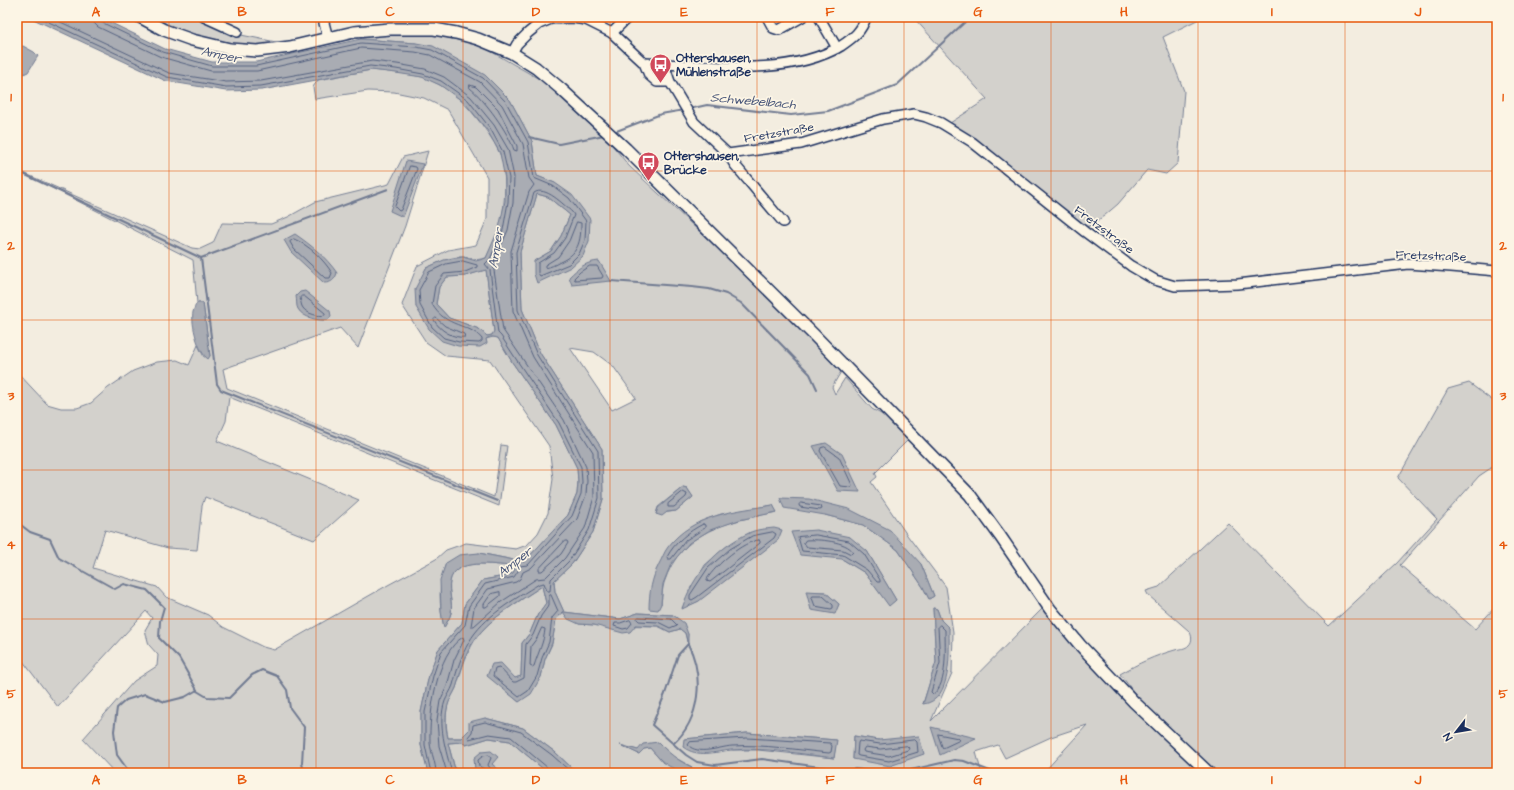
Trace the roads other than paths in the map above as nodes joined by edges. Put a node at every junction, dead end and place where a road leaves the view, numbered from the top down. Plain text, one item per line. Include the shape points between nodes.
1 (140, 17) edge
2 (204, 17) edge
3 (324, 17) edge
4 (628, 17) edge
5 (767, 17) edge
6 (802, 17) edge
7 (819, 17) edge
8 (866, 17) edge
9 (550, 18) edge
10 (237, 32) dead end
11 (612, 33) junction
12 (328, 38) junction
13 (837, 48) junction
14 (512, 53) junction
15 (644, 63) junction
16 (664, 64) junction
17 (670, 82) junction
18 (728, 154) junction
19 (782, 222) dead end
20 (1497, 271) edge
21 (1209, 773) edge

1 - 12 main road via 171,33 230,49 257,51 290,47
2 - 10 street
3 - 12 street
4 - 11 street
5 - 6 street via 773,28 779,30
7 - 13 street
8 - 13 street via 856,36
9 - 11 street via 586,20
9 - 14 street via 528,33
11 - 15 street
12 - 14 main road via 376,30 434,29 478,39
13 - 16 street via 814,59 773,66
14 - 21 main road via 541,72 610,134 814,335 970,496 1047,605 1075,639 1134,702
15 - 16 street
15 - 17 street via 657,82
16 - 17 street
17 - 18 street via 694,122
18 - 19 street via 734,165
18 - 20 street, Fretzstraße via 802,144 883,119 914,114 941,123 972,142 1131,266 1155,280 1175,286 1238,284 1408,264

